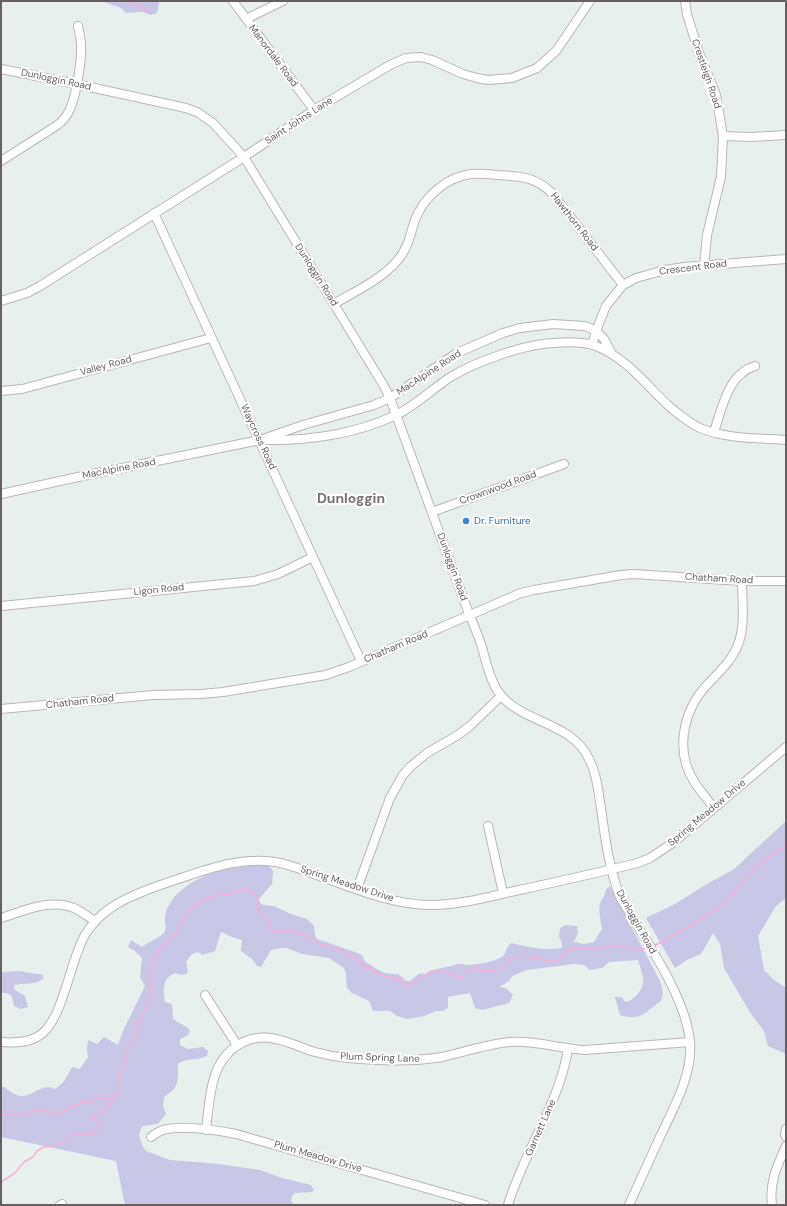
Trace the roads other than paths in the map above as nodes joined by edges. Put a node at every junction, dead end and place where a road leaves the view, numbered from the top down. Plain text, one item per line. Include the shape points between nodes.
1 (233, 1) edge
2 (283, 1) edge
3 (590, 1) edge
4 (685, 1) edge
5 (246, 19) junction
6 (78, 26) dead end
7 (1, 69) edge
8 (76, 84) junction
9 (314, 110) junction
10 (786, 135) edge
11 (723, 136) junction
12 (244, 157) junction
13 (1, 161) edge
14 (154, 213) junction
15 (786, 259) edge
16 (704, 265) junction
17 (623, 284) junction
18 (1, 301) edge
19 (334, 304) junction
20 (596, 330) junction
21 (211, 338) junction
22 (592, 345) junction
23 (612, 354) junction
24 (755, 366) dead end
25 (1, 391) edge
26 (390, 398) junction
27 (396, 415) junction
28 (714, 432) junction
29 (260, 440) junction
30 (786, 440) edge
31 (564, 464) dead end
32 (1, 494) edge
33 (432, 512) junction
34 (313, 557) junction
35 (742, 581) junction
36 (786, 581) edge
37 (1, 606) edge
38 (470, 615) junction
39 (361, 661) junction
40 (501, 696) junction
41 (1, 709) edge
42 (786, 747) edge
43 (714, 808) junction
44 (488, 826) dead end
45 (611, 869) junction
46 (357, 889) junction
47 (503, 893) junction
48 (1, 918) edge
49 (94, 921) junction
50 (205, 995) dead end
51 (1, 1042) edge
52 (690, 1042) junction
53 (237, 1045) junction
54 (568, 1049) junction
55 (786, 1129) edge
56 (206, 1130) junction
57 (150, 1137) dead end
58 (786, 1137) edge
59 (786, 1146) edge
60 (485, 1205) edge
61 (508, 1205) edge
62 (629, 1205) edge
63 (772, 1205) edge

1 - 5 street, Manordale Road
2 - 5 street
3 - 9 street, Saint Johns Lane via 556,51 537,68 527,73 512,78 488,80 464,74 421,57 406,58 379,70
4 - 11 street, Crestleigh Road via 696,46 716,96
5 - 9 street, Manordale Road
6 - 8 street via 81,46
7 - 8 street, Dunloggin Road
8 - 12 street, Dunloggin Road via 197,112 212,122
8 - 13 street via 70,110 61,122
9 - 12 street, Saint Johns Lane
10 - 11 street
11 - 16 street, Crestleigh Road via 721,177 707,235
12 - 14 street, Saint Johns Lane
12 - 19 street, Dunloggin Road
14 - 18 street, Saint Johns Lane via 40,286
14 - 21 street, Waycross Road
15 - 16 street, Crescent Road
16 - 17 street, Crescent Road via 665,270
17 - 19 street, Hawthorn Road via 543,185 523,178 475,174 458,177 435,191 419,211 407,245 396,263
17 - 20 street via 606,306
19 - 26 street, Dunloggin Road
20 - 22 street
20 - 23 street, MacAlpine Road
20 - 26 street, MacAlpine Road via 585,326 553,324 503,333 453,355
21 - 25 street, Valley Road via 22,389
21 - 29 street, Waycross Road
22 - 23 street, MacAlpine Road
22 - 27 street, MacAlpine Road via 547,344 503,355 455,375
23 - 28 street, MacAlpine Road via 687,420 700,428
24 - 28 street via 737,377 725,398
26 - 27 street, Dunloggin Road
26 - 29 street, MacAlpine Road
27 - 29 street, MacAlpine Road via 332,434 282,441
27 - 33 street, Dunloggin Road
28 - 30 street, MacAlpine Road via 730,436
29 - 32 street, MacAlpine Road
29 - 34 street, Waycross Road
31 - 33 street, Crownwood Road
33 - 38 street, Dunloggin Road
34 - 37 street, Ligon Road via 278,574 254,581
34 - 39 street, Waycross Road
35 - 36 street, Chatham Road
35 - 38 street, Chatham Road via 621,574 527,592
35 - 43 street via 743,620 740,640 731,657 703,689 689,711 683,735 689,771
38 - 39 street, Chatham Road
38 - 40 street, Dunloggin Road via 490,677
39 - 41 street, Chatham Road via 326,675 219,692 153,695
40 - 45 street, Dunloggin Road via 514,708 572,737 589,757 597,785
40 - 46 street via 470,726 417,760 403,775 390,798
42 - 43 street, Spring Meadow Drive
43 - 45 street, Spring Meadow Drive via 679,838 650,858
44 - 47 street
45 - 47 street, Spring Meadow Drive
45 - 52 street, Dunloggin Road via 620,896 672,987 688,1028
46 - 47 street, Spring Meadow Drive via 393,900 431,905 462,902
46 - 49 street, Spring Meadow Drive via 274,862 243,861 216,867 133,895
48 - 49 street via 55,904 75,908
49 - 51 street, Spring Meadow Drive via 78,948 53,1022 30,1040
50 - 53 street
52 - 54 street, Plum Spring Lane
52 - 62 street, Dunloggin Road via 690,1056 678,1098
53 - 54 street, Plum Spring Lane via 252,1039 272,1037 333,1056 399,1060 441,1057 510,1042
53 - 56 street, Plum Spring Lane via 216,1071
54 - 61 street, Garnett Lane via 558,1092
55 - 58 street
56 - 57 street, Plum Meadow Drive via 166,1129
56 - 60 street, Plum Meadow Drive via 252,1138
59 - 63 street via 773,1177

